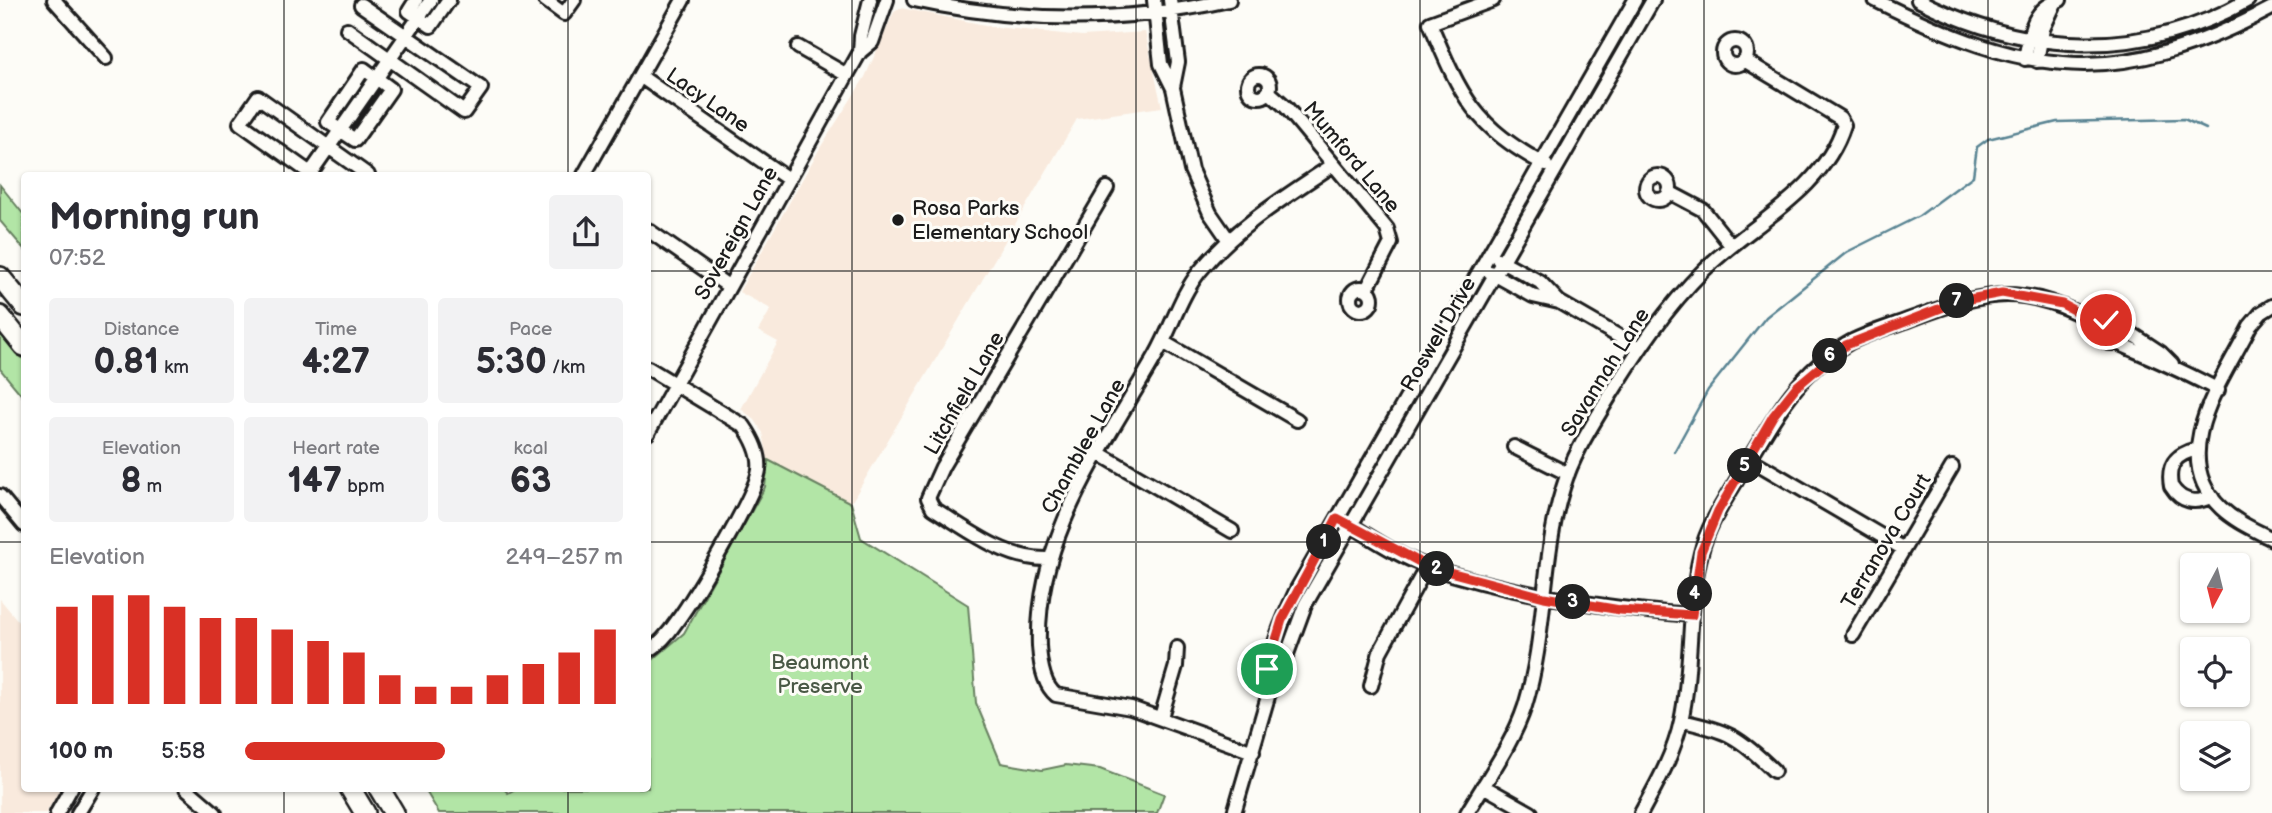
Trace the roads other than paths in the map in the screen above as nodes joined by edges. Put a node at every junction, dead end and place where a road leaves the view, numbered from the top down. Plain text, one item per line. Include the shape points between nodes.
1 (54, 0) edge
2 (416, 0) edge
3 (431, 0) edge
4 (449, 0) edge
5 (545, 0) edge
6 (574, 0) edge
7 (683, 0) edge
8 (870, 0) edge
9 (887, 0) edge
10 (914, 0) edge
11 (1229, 0) edge
12 (1493, 0) edge
13 (1635, 0) edge
14 (1653, 0) edge
15 (1875, 0) edge
16 (1918, 0) edge
17 (2248, 0) edge
18 (2058, 1) edge
19 (361, 5) dead end
20 (1171, 6) edge
21 (1154, 7) edge
22 (2272, 8) edge
23 (418, 18) junction
24 (347, 29) dead end
25 (406, 36) junction
26 (2034, 40) junction
27 (798, 47) dead end
28 (860, 52) junction
29 (106, 58) dead end
30 (389, 60) junction
31 (1744, 60) dead end
32 (2031, 60) junction
33 (847, 75) junction
34 (640, 76) junction
35 (376, 78) junction
36 (1173, 88) junction
37 (1269, 92) dead end
38 (340, 130) junction
39 (328, 147) junction
40 (1541, 162) junction
41 (1333, 165) junction
42 (1555, 170) junction
43 (308, 172) edge
44 (312, 172) edge
45 (364, 172) edge
46 (586, 172) edge
47 (788, 179) junction
48 (1107, 188) dead end
49 (1669, 192) dead end
50 (651, 232) edge
51 (1228, 239) junction
52 (1730, 244) junction
53 (1488, 253) junction
54 (1503, 261) junction
55 (1481, 267) junction
56 (1495, 275) junction
57 (0, 277) edge
58 (728, 286) junction
59 (1367, 289) dead end
60 (21, 302) edge
61 (1559, 302) junction
62 (2272, 306) edge
63 (0, 316) edge
64 (2101, 325) junction
65 (2123, 328) junction
66 (21, 342) edge
67 (1163, 342) junction
68 (2115, 342) junction
69 (1639, 348) junction
70 (2172, 365) junction
71 (651, 370) edge
72 (675, 384) junction
73 (2218, 390) junction
74 (1297, 420) dead end
75 (651, 428) edge
76 (1514, 447) dead end
77 (2197, 449) junction
78 (1100, 454) junction
79 (1749, 459) junction
80 (1952, 467) dead end
81 (1568, 474) junction
82 (0, 496) edge
83 (2212, 496) junction
84 (1337, 518) junction
85 (21, 521) edge
86 (1350, 525) junction
87 (1233, 531) dead end
88 (2272, 539) edge
89 (1902, 548) junction
90 (1048, 559) junction
91 (1427, 566) junction
92 (1544, 597) junction
93 (1692, 615) junction
94 (1853, 635) dead end
95 (1177, 648) dead end
96 (651, 649) edge
97 (1371, 687) dead end
98 (1269, 693) junction
99 (1161, 717) junction
100 (1682, 721) junction
101 (1253, 752) junction
102 (1774, 771) dead end
103 (1483, 786) junction
104 (69, 792) edge
105 (91, 792) edge
106 (192, 792) edge
107 (352, 792) edge
108 (381, 792) edge
109 (57, 813) edge
110 (78, 813) edge
111 (215, 813) edge
112 (365, 813) edge
113 (394, 813) edge
114 (1234, 813) edge
115 (1467, 813) edge
116 (1531, 813) edge
117 (1641, 813) edge

1 - 29 street
2 - 23 street via 409,11
3 - 23 street
4 - 23 street via 431,26
5 - 6 street via 564,14
7 - 34 street
8 - 28 street, Sovereign Lane
9 - 28 street, Sovereign Lane via 872,42
10 - 21 street via 958,10 1055,19
11 - 20 street
12 - 40 street via 1430,23 1454,81 1474,113 1506,141
13 - 40 street, Roswell Drive
14 - 42 street, Roswell Drive
15 - 32 street via 1947,35
16 - 26 street via 1976,26
17 - 26 street via 2203,22 2152,37 2094,44
18 - 26 street
19 - 25 street
20 - 21 street
20 - 36 street via 1178,62
21 - 36 street via 1161,64
22 - 32 street via 2225,32 2158,56 2112,63
23 - 25 street
24 - 30 street
25 - 30 street
25 - 30 street via 481,88 464,112
26 - 32 street
27 - 33 street
28 - 33 street, Sovereign Lane
30 - 35 street
31 - 52 street, Savannah Lane via 1829,111 1844,125 1825,160 1798,192
33 - 47 street, Sovereign Lane
34 - 46 street
34 - 47 street, Lacy Lane
35 - 38 street via 365,69 350,90 328,122
35 - 38 street via 391,89 355,141
36 - 51 street via 1191,170 1210,213
37 - 41 street, Mumford Lane
38 - 39 street
39 - 43 street via 258,97 240,124
39 - 44 street
39 - 45 street
40 - 42 street
40 - 53 street, Roswell Drive
41 - 51 street, Chamblee Lane
41 - 59 street, Mumford Lane via 1390,234 1388,249
42 - 54 street, Roswell Drive
47 - 58 street, Sovereign Lane
48 - 90 street, Litchfield Lane via 928,498 933,508 998,547 1027,558
49 - 52 street via 1703,210
50 - 58 street
51 - 67 street, Chamblee Lane via 1190,284
52 - 69 street, Savannah Lane via 1666,311
53 - 54 street
53 - 55 street, Roswell Drive
54 - 56 street, Roswell Drive
54 - 61 street via 1540,282
55 - 56 street
55 - 84 street, Roswell Drive
56 - 61 street via 1533,296
56 - 86 street, Roswell Drive
57 - 60 highway
58 - 72 street, Sovereign Lane
61 - 69 street
62 - 73 street via 2250,326
63 - 66 highway
64 - 65 street via 2113,319
64 - 68 street via 2104,340
64 - 79 street via 2062,304 2015,293 1938,308 1862,337 1828,358 1778,410
65 - 68 street
65 - 70 street
67 - 74 street
67 - 78 street, Chamblee Lane
68 - 70 street
69 - 81 street, Savannah Lane
70 - 73 street
71 - 72 street
72 - 75 street, Sovereign Lane
72 - 96 street via 744,426 757,449 759,471 679,619
73 - 77 street via 2201,423
76 - 81 street
77 - 83 street via 2200,472
77 - 83 street via 2178,455 2171,464 2171,486 2186,500
78 - 87 street
78 - 90 street, Chamblee Lane via 1070,504
79 - 89 street
79 - 93 street via 1718,511 1701,552
80 - 89 street, Terranova Court
81 - 92 street, Savannah Lane
82 - 85 street
83 - 88 street via 2238,521
84 - 86 street
84 - 98 street, Roswell Drive via 1282,620 1267,669
86 - 91 street
86 - 98 street, Roswell Drive via 1305,605
89 - 94 street, Terranova Court
90 - 99 street, Chamblee Lane via 1039,635 1049,689 1060,697 1094,700
91 - 92 street
91 - 97 street via 1380,652
92 - 93 street via 1620,610
92 - 103 street, Savannah Lane via 1524,708
93 - 100 street
95 - 99 street
98 - 101 street, Roswell Drive
99 - 101 street, Chamblee Lane
100 - 102 street via 1724,730 1744,741
100 - 117 street via 1660,779
101 - 114 street, Roswell Drive
103 - 115 street, Savannah Lane
103 - 116 street
104 - 109 street
105 - 110 street
106 - 111 street
107 - 112 highway
108 - 113 highway

